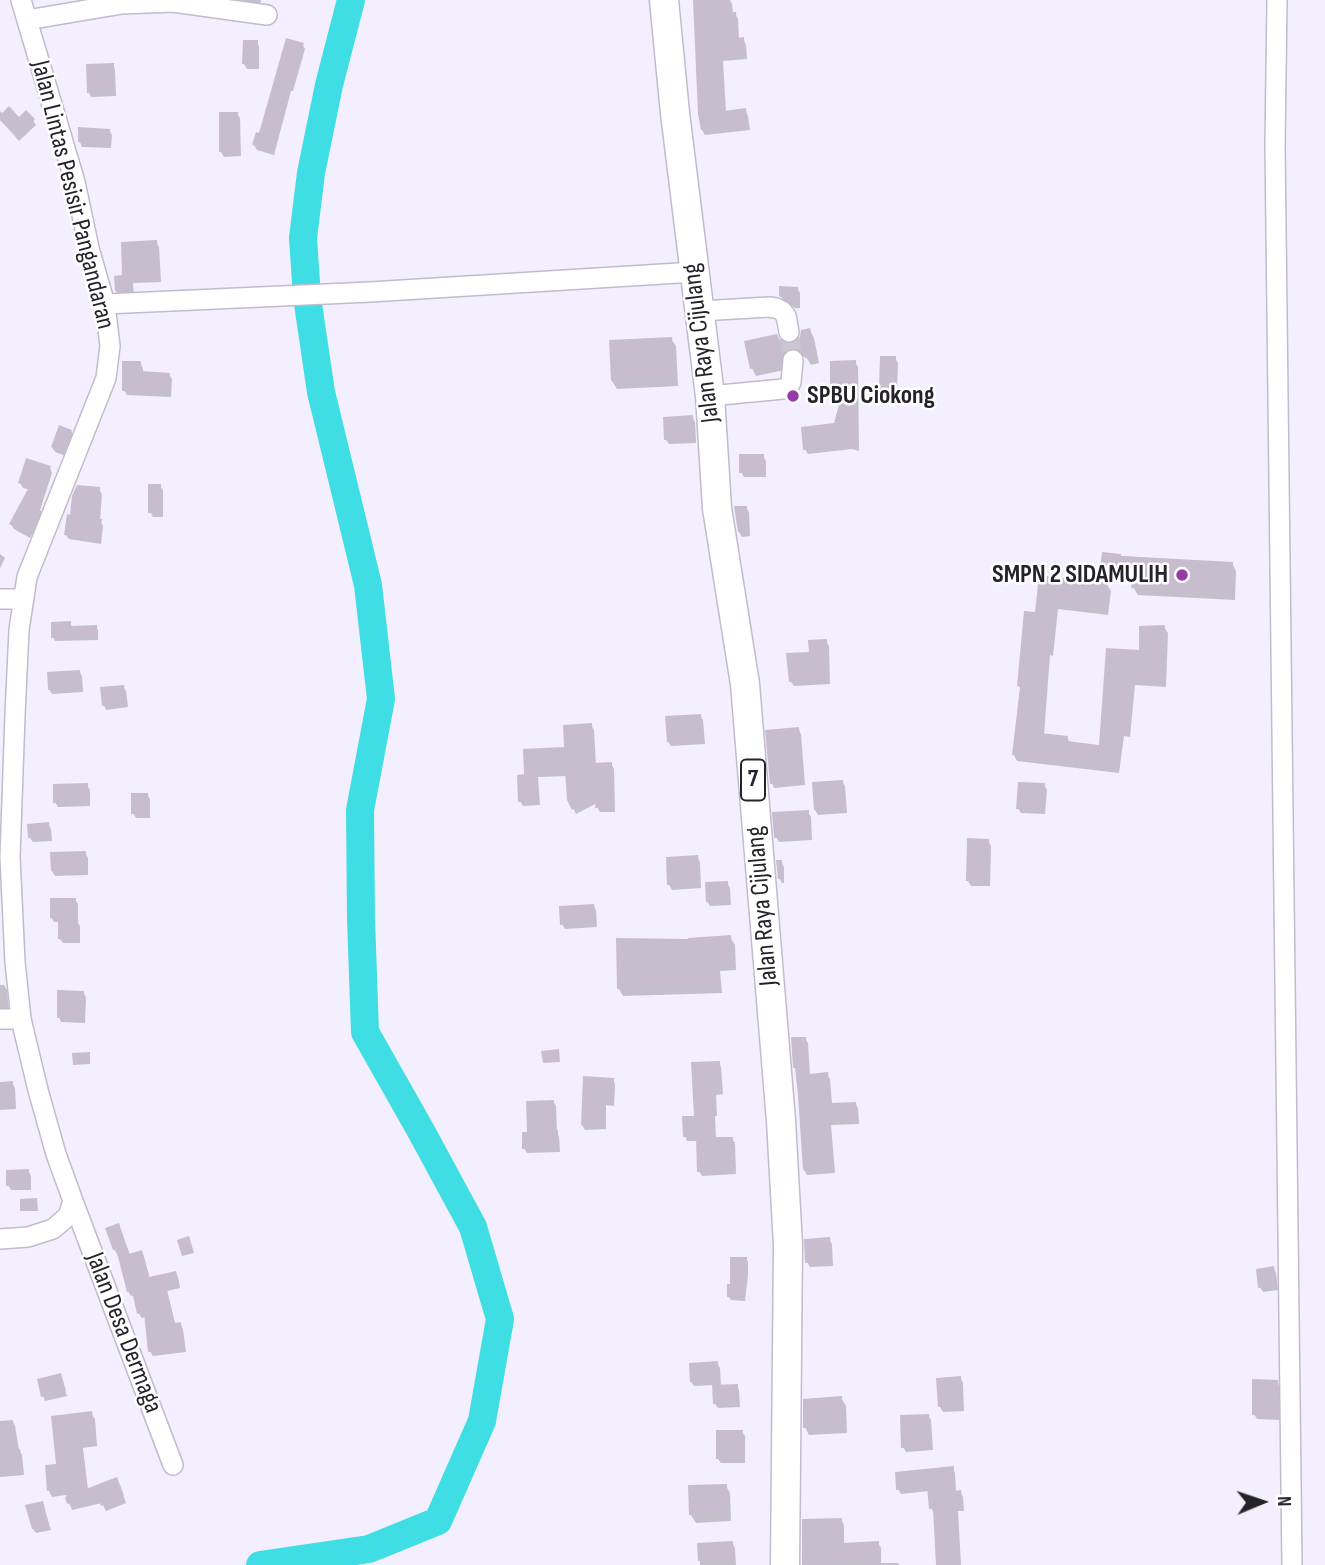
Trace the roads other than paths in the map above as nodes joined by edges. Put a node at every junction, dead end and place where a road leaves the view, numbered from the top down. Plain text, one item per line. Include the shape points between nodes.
1 (21, 0) edge
2 (664, 0) edge
3 (1277, 0) edge
4 (267, 15) dead end
5 (27, 20) junction
6 (695, 272) junction
7 (105, 304) junction
8 (700, 311) junction
9 (789, 332) tunnel mouth
10 (793, 360) tunnel mouth
11 (710, 396) junction
12 (23, 598) junction
13 (0, 599) edge
14 (0, 1019) edge
15 (21, 1019) junction
16 (74, 1201) junction
17 (0, 1239) edge
18 (173, 1465) dead end
19 (785, 1565) edge
20 (1292, 1565) edge

1 - 5 street, Jalan Lintas Pesisir Pangandaran
2 - 6 highway, Jalan Raya Cijulang / 7
3 - 20 street
4 - 5 street via 173,2 122,4
5 - 7 street, Jalan Lintas Pesisir Pangandaran via 75,181
6 - 7 street
6 - 8 highway, Jalan Raya Cijulang / 7
7 - 12 street, Jalan Lintas Pesisir Pangandaran via 110,346 106,378 27,577
8 - 9 street via 776,308 786,316
8 - 11 highway, Jalan Raya Cijulang / 7
10 - 11 street via 791,382 783,389
11 - 19 highway, Jalan Raya Cijulang / 7 via 717,508 745,684 781,1121 788,1245
12 - 13 street
12 - 15 street, Jalan Lintas Pesisir Pangandaran via 10,857
14 - 15 street
15 - 16 street, Jalan Lintas Pesisir Pangandaran via 56,1154
16 - 17 street via 68,1216 53,1229
16 - 18 street, Jalan Desa Dermaga

